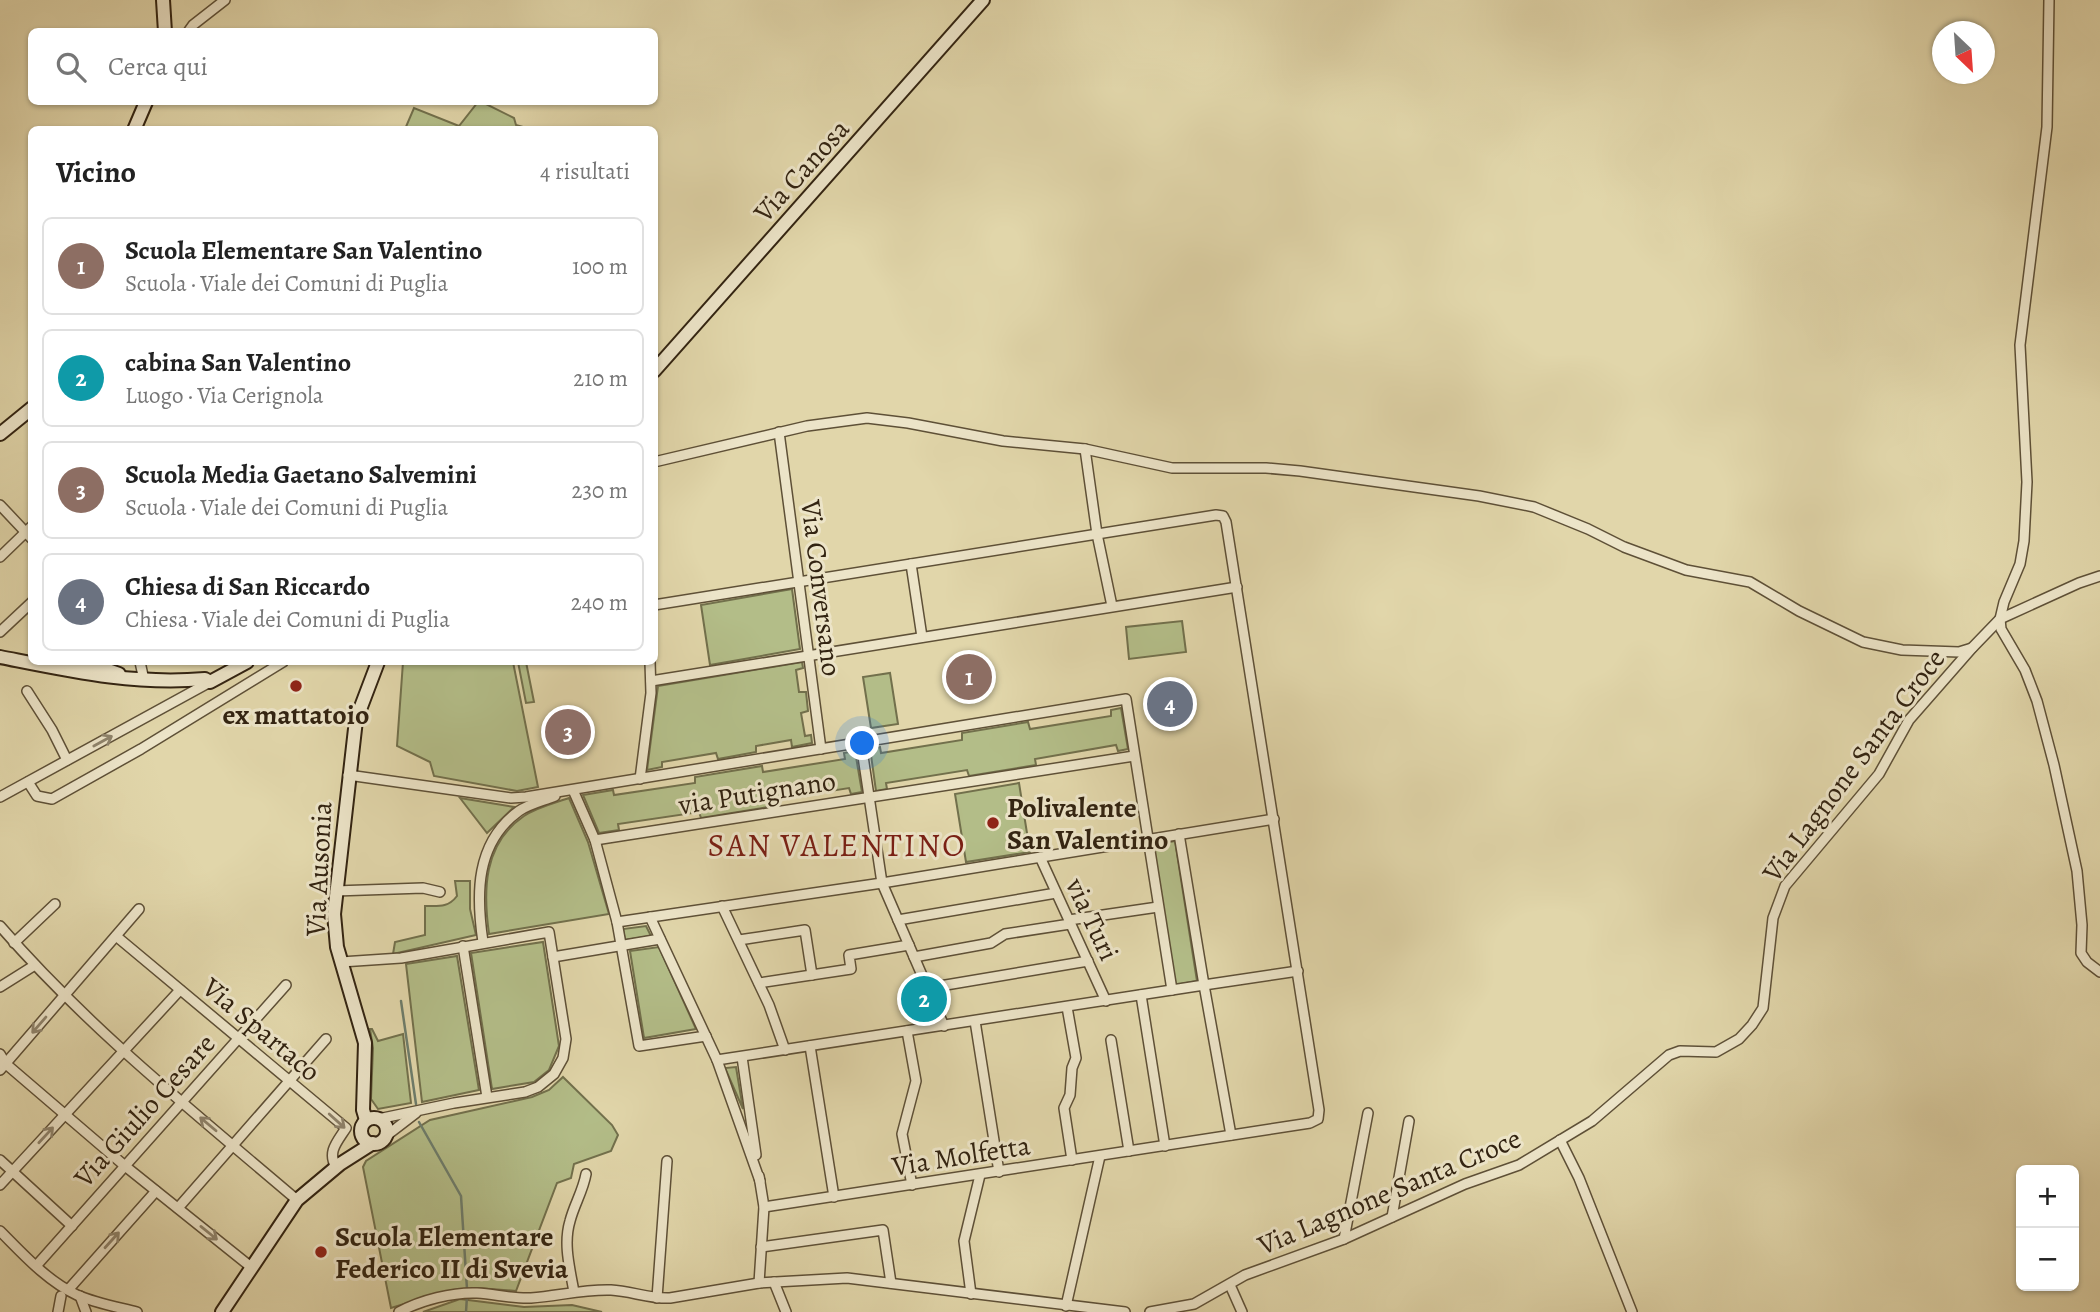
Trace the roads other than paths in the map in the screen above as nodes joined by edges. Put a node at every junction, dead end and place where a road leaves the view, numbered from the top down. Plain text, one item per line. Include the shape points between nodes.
1 (163, 0) edge
2 (225, 0) edge
3 (983, 0) edge
4 (2049, 0) edge
5 (165, 28) edge
6 (191, 28) edge
7 (145, 105) edge
8 (136, 126) edge
9 (658, 366) edge
10 (28, 411) edge
11 (779, 432) junction
12 (0, 434) edge
13 (1086, 449) junction
14 (658, 461) edge
15 (0, 505) edge
16 (28, 531) edge
17 (28, 533) edge
18 (1097, 534) junction
19 (0, 557) edge
20 (911, 564) junction
21 (2100, 576) edge
22 (799, 581) junction
23 (1237, 587) junction
24 (658, 604) edge
25 (28, 606) edge
26 (1112, 606) junction
27 (2000, 619) junction
28 (0, 632) edge
29 (922, 637) junction
30 (1972, 648) junction
31 (0, 649) edge
32 (28, 654) edge
33 (808, 656) junction
34 (0, 657) edge
35 (28, 662) edge
36 (41, 665) edge
37 (85, 665) edge
38 (140, 665) edge
39 (241, 665) edge
40 (278, 665) edge
41 (377, 665) edge
42 (650, 665) edge
43 (138, 679) junction
44 (652, 681) junction
45 (210, 682) junction
46 (27, 691) dead end
47 (861, 743) junction
48 (821, 749) junction
49 (1134, 756) junction
50 (67, 760) junction
51 (348, 775) junction
52 (640, 779) junction
53 (28, 782) junction
54 (573, 790) junction
55 (0, 797) edge
56 (869, 798) junction
57 (1274, 819) junction
58 (1179, 834) junction
59 (595, 840) junction
60 (1147, 840) junction
61 (1040, 857) junction
62 (882, 883) junction
63 (335, 891) junction
64 (440, 892) dead end
65 (1056, 893) junction
66 (55, 904) dead end
67 (722, 906) junction
68 (1158, 907) junction
69 (139, 909) dead end
70 (650, 918) junction
71 (898, 920) junction
72 (617, 922) junction
73 (1070, 922) junction
74 (0, 926) edge
75 (116, 936) junction
76 (660, 939) junction
77 (739, 940) junction
78 (483, 942) junction
79 (14, 943) junction
80 (909, 945) junction
81 (463, 946) junction
82 (622, 946) junction
83 (553, 957) junction
84 (914, 957) junction
85 (1088, 961) junction
86 (341, 962) junction
87 (36, 965) junction
88 (1298, 971) junction
89 (2100, 972) edge
90 (812, 975) junction
91 (760, 983) junction
92 (286, 985) dead end
93 (1205, 985) junction
94 (0, 987) edge
95 (928, 988) junction
96 (180, 990) junction
97 (1172, 990) junction
98 (65, 995) junction
99 (1141, 995) junction
100 (1106, 1001) junction
101 (1068, 1007) junction
102 (975, 1021) junction
103 (944, 1026) junction
104 (907, 1031) junction
105 (706, 1036) junction
106 (239, 1039) junction
107 (326, 1040) dead end
108 (1111, 1040) dead end
109 (810, 1046) junction
110 (785, 1050) junction
111 (123, 1051) junction
112 (0, 1054) edge
113 (742, 1057) junction
114 (717, 1060) junction
115 (3, 1067) edge
116 (289, 1081) junction
117 (487, 1097) junction
118 (182, 1103) junction
119 (420, 1110) junction
120 (1368, 1112) dead end
121 (65, 1114) junction
122 (372, 1119) junction
123 (1409, 1121) dead end
124 (362, 1135) junction
125 (1231, 1135) junction
126 (386, 1136) junction
127 (1560, 1140) junction
128 (373, 1143) junction
129 (232, 1145) junction
130 (1166, 1146) junction
131 (1129, 1151) junction
132 (1100, 1156) junction
133 (0, 1160) edge
134 (1072, 1160) junction
135 (667, 1161) dead end
136 (125, 1166) junction
137 (338, 1166) junction
138 (12, 1171) junction
139 (999, 1172) junction
140 (586, 1174) dead end
141 (980, 1175) junction
142 (760, 1181) junction
143 (0, 1185) edge
144 (912, 1185) junction
145 (156, 1191) junction
146 (834, 1197) junction
147 (297, 1200) junction
148 (764, 1207) junction
149 (178, 1208) junction
150 (1392, 1217) junction
151 (72, 1226) junction
152 (0, 1231) edge
153 (1344, 1239) junction
154 (761, 1247) junction
155 (36, 1266) junction
156 (251, 1266) junction
157 (774, 1282) junction
158 (758, 1283) junction
159 (891, 1283) junction
160 (1230, 1285) junction
161 (574, 1292) junction
162 (65, 1293) junction
163 (971, 1294) junction
164 (80, 1296) junction
165 (657, 1298) junction
166 (1066, 1306) junction
167 (1194, 1308) edge
168 (58, 1312) edge
169 (86, 1312) edge
170 (136, 1312) edge
171 (222, 1312) edge
172 (399, 1312) edge
173 (786, 1312) edge
174 (1125, 1312) edge
175 (1150, 1312) edge
176 (1242, 1312) edge
177 (1632, 1312) edge

1 - 5 main road
2 - 6 street
3 - 9 main road, Via Canosa
4 - 27 street via 2047,127 2020,345 2027,482 2024,541
7 - 8 main road
10 - 12 main road
11 - 13 street via 867,418 1003,441
11 - 14 street
11 - 22 street, Via Conversano
13 - 18 street
13 - 30 street via 1171,468 1300,471 1534,507 1686,570 1750,582 1863,642 1902,650 1959,652
15 - 16 street
17 - 19 street
18 - 20 street
18 - 23 street via 1223,516
18 - 26 street
20 - 22 street
20 - 29 street
21 - 27 street
22 - 24 street
22 - 33 street, Via Conversano
23 - 26 street
23 - 57 street
25 - 28 street
26 - 29 street
27 - 30 street, Via Lagnone Santa Croce
27 - 89 street via 2037,701 2077,871 2081,953
29 - 33 street
30 - 127 street, Via Lagnone Santa Croce via 1909,720 1879,774 1785,886 1773,918 1763,1008 1752,1025 1716,1052 1669,1055 1611,1107
31 - 32 main road
33 - 44 street
33 - 48 street, Via Conversano
34 - 35 main road
36 - 43 main road
37 - 43 main road
38 - 43 street
39 - 45 main road
40 - 53 street via 51,799 37,796
41 - 51 main road, Via Ausonia via 356,720
42 - 44 street
43 - 45 main road via 205,678
44 - 52 street
50 -> 45 street
46 - 50 street
47 - 48 street
47 - 49 street via 1126,699
47 - 56 street
48 - 52 street
49 - 56 street, via Putignano
49 - 60 street
50 - 53 street
51 - 54 street via 511,798
51 - 63 main road, Via Ausonia
52 - 54 street
53 - 55 street
54 - 59 street
54 - 78 street via 518,812 494,837 479,883
56 - 59 street, via Putignano
56 - 62 street
57 - 58 street
57 - 88 street
58 - 60 street
58 - 93 street
59 - 72 street
60 - 61 street
60 - 68 street
61 - 62 street
61 - 65 street, via Turi
62 - 67 street
62 - 71 street
63 - 64 street via 423,888
63 - 86 main road, Via Ausonia via 334,933
65 - 71 street
65 - 73 street, via Turi
66 - 79 street
67 - 70 street
67 - 77 street
68 - 73 street
68 - 97 street
69 - 75 street
70 - 72 street
70 - 76 street
71 - 80 street
72 - 82 street
73 - 84 street
73 - 85 street, via Turi
74 - 79 street
75 - 96 street, Via Spartaco
75 - 98 street
76 - 82 street
76 - 105 street
77 - 90 street via 805,930
77 - 91 street
78 - 81 street
78 - 83 street via 550,932
79 - 87 street
80 - 84 street
80 - 90 street via 849,955 851,969
81 - 86 street via 401,958
81 - 117 street
82 - 83 street
82 - 105 street via 639,1046
83 - 117 street via 566,1039 561,1064 538,1087
84 - 95 street
85 - 95 street
85 - 100 street, via Turi
86 - 122 main road, Via Ausonia via 365,1043 363,1110
87 - 94 street
87 - 98 street
88 - 93 street
88 - 125 street, Via Molfetta via 1318,1119
90 - 91 street
91 - 110 street
92 - 106 street, Via Giulio Cesare
93 - 97 street
93 - 125 street
95 - 103 street
96 - 106 street, Via Spartaco
96 - 111 street
97 - 99 street
98 - 111 street
98 -> 115 street
99 - 100 street
99 - 130 street
100 - 101 street
101 - 102 street
101 - 134 street via 1076,1058 1064,1108
102 - 103 street
102 - 139 street
103 - 104 street
104 - 109 street
104 - 144 street via 916,1081 902,1134
105 - 114 street
106 - 116 street, Via Spartaco
106 - 118 street, Via Giulio Cesare
107 - 116 street
108 - 131 street
109 - 110 street
109 - 146 street
110 - 113 street
111 - 118 street
111 - 121 street
112 - 115 street
113 - 114 street
113 - 142 street
114 - 142 street
115 - 121 street
116 - 129 street
116 -> 137 street, Via Spartaco via 346,1128 332,1148 332,1160
117 - 119 street
129 -> 118 street
118 - 136 street, Via Giulio Cesare
119 - 122 street
119 - 126 street
120 - 153 street
121 - 136 street
138 -> 121 street
122 - 124 main road via 362,1127
122 - 126 main road via 385,1124
123 - 150 street
124 - 128 main road
124 - 137 main road
125 - 130 street, Via Molfetta
126 - 128 main road
127 - 150 street, Via Lagnone Santa Croce via 1519,1165
127 - 177 street
128 - 137 main road
129 - 147 street
129 - 149 street
130 - 131 street, Via Molfetta
131 - 132 street, Via Molfetta
132 - 134 street, Via Molfetta
132 - 166 street
133 - 138 street
134 - 139 street, Via Molfetta
135 - 165 street
136 - 145 street
136 - 151 street, Via Giulio Cesare
137 - 147 main road
138 - 143 street
138 - 151 street
139 - 141 street, Via Molfetta
140 - 161 street via 566,1243
141 - 144 street, Via Molfetta
141 - 163 street via 964,1241
142 - 148 street
144 - 146 street, Via Molfetta
145 - 149 street
162 -> 145 street
146 - 148 street, Via Molfetta
147 - 156 main road
148 - 154 street
149 -> 156 street
150 - 153 street, Via Lagnone Santa Croce
151 - 155 street, Via Giulio Cesare
152 - 155 street
153 - 160 street, Via Lagnone Santa Croce via 1245,1275
154 - 158 street
154 - 159 street via 883,1230
155 - 162 street
156 - 171 main road
157 - 158 street
157 - 159 street via 847,1278
157 - 173 street
158 - 165 street
159 - 163 street
160 - 167 street, Via Lagnone Santa Croce
160 - 176 street
161 - 165 street via 613,1290
161 - 172 street via 530,1298 459,1294
162 - 164 street
162 - 168 street
163 - 166 street
164 - 169 street
164 - 170 street
166 - 174 street
167 - 175 street, Via Lagnone Santa Croce

